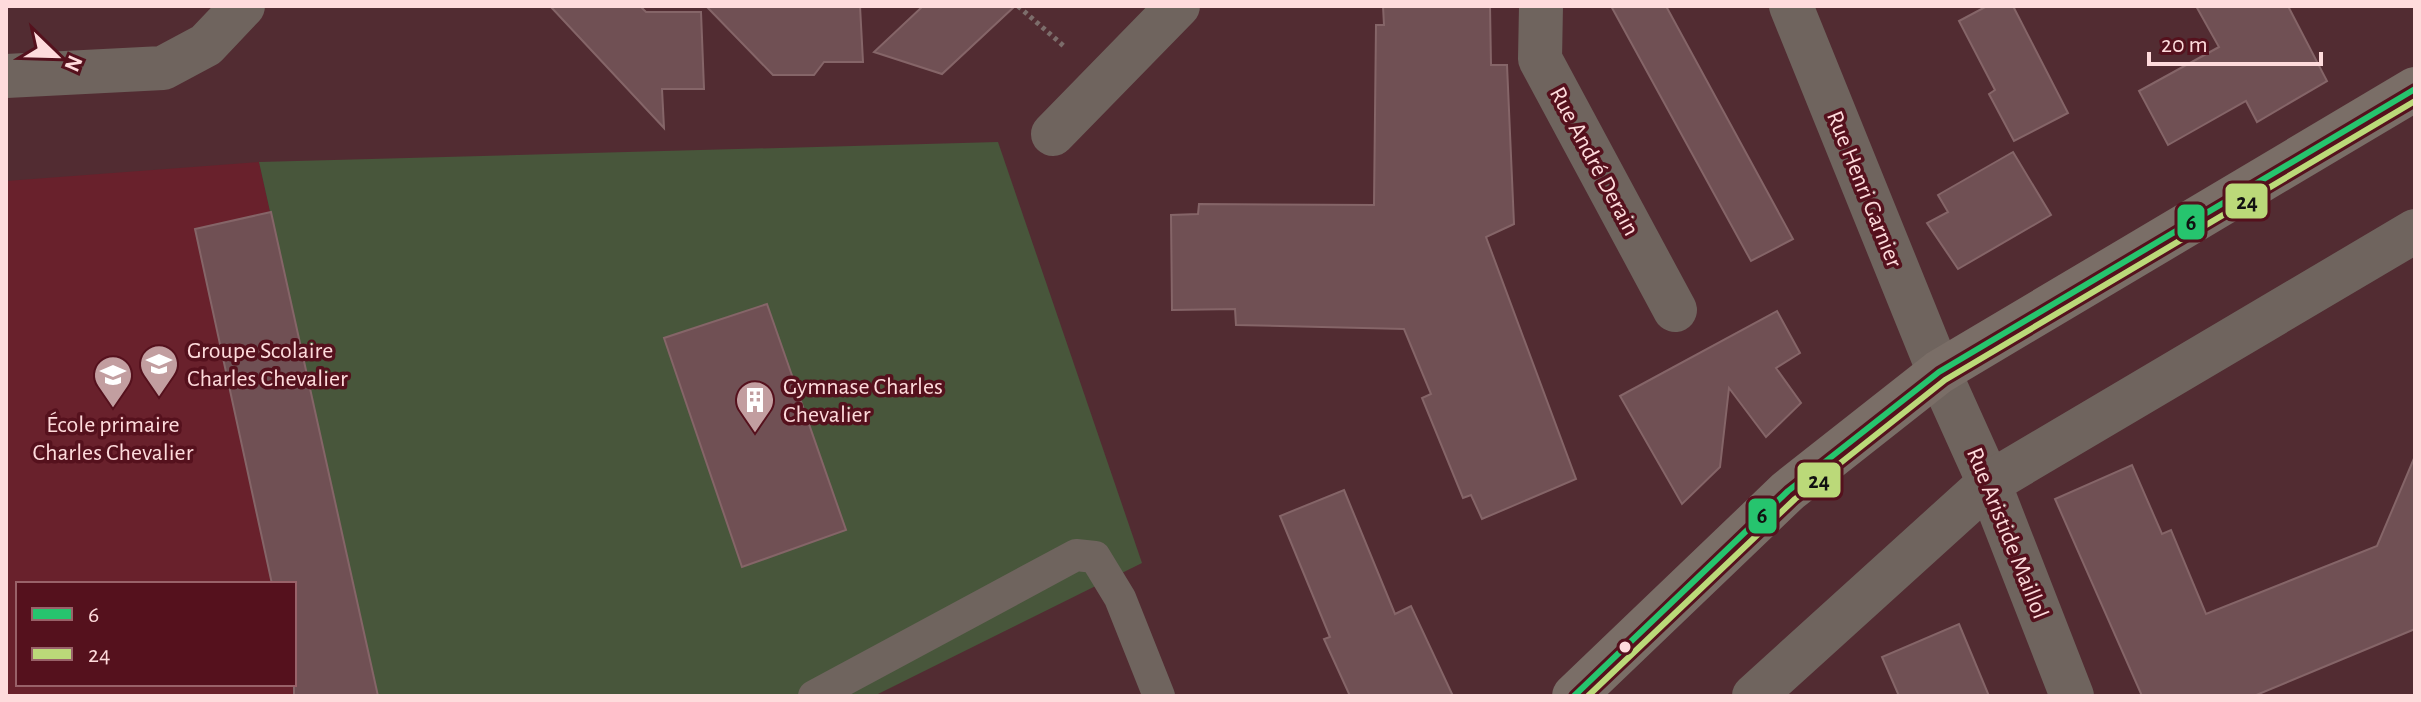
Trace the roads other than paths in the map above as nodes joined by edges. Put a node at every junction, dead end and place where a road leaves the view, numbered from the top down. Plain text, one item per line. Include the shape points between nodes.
1 (243, 6) edge
2 (1178, 6) edge
3 (1541, 6) edge
4 (1791, 6) edge
5 (6, 76) edge
6 (2415, 89) edge
7 (1053, 134) dead end
8 (2415, 231) edge
9 (1675, 310) dead end
10 (1939, 372) junction
11 (1989, 483) junction
12 (814, 696) edge
13 (1159, 696) edge
14 (1574, 696) edge
15 (1754, 696) edge
16 (2072, 696) edge

1 - 5 street via 206,45 163,68
2 - 7 street
3 - 9 street, Rue André Derain via 1540,59
4 - 10 street, Rue Henri Garnier
6 - 10 main road
8 - 11 street
10 - 11 street, Rue Aristide Maillol
10 - 14 main road via 1788,491
11 - 15 street
11 - 16 street, Rue Aristide Maillol
12 - 13 lane via 1076,555 1095,557 1120,598

